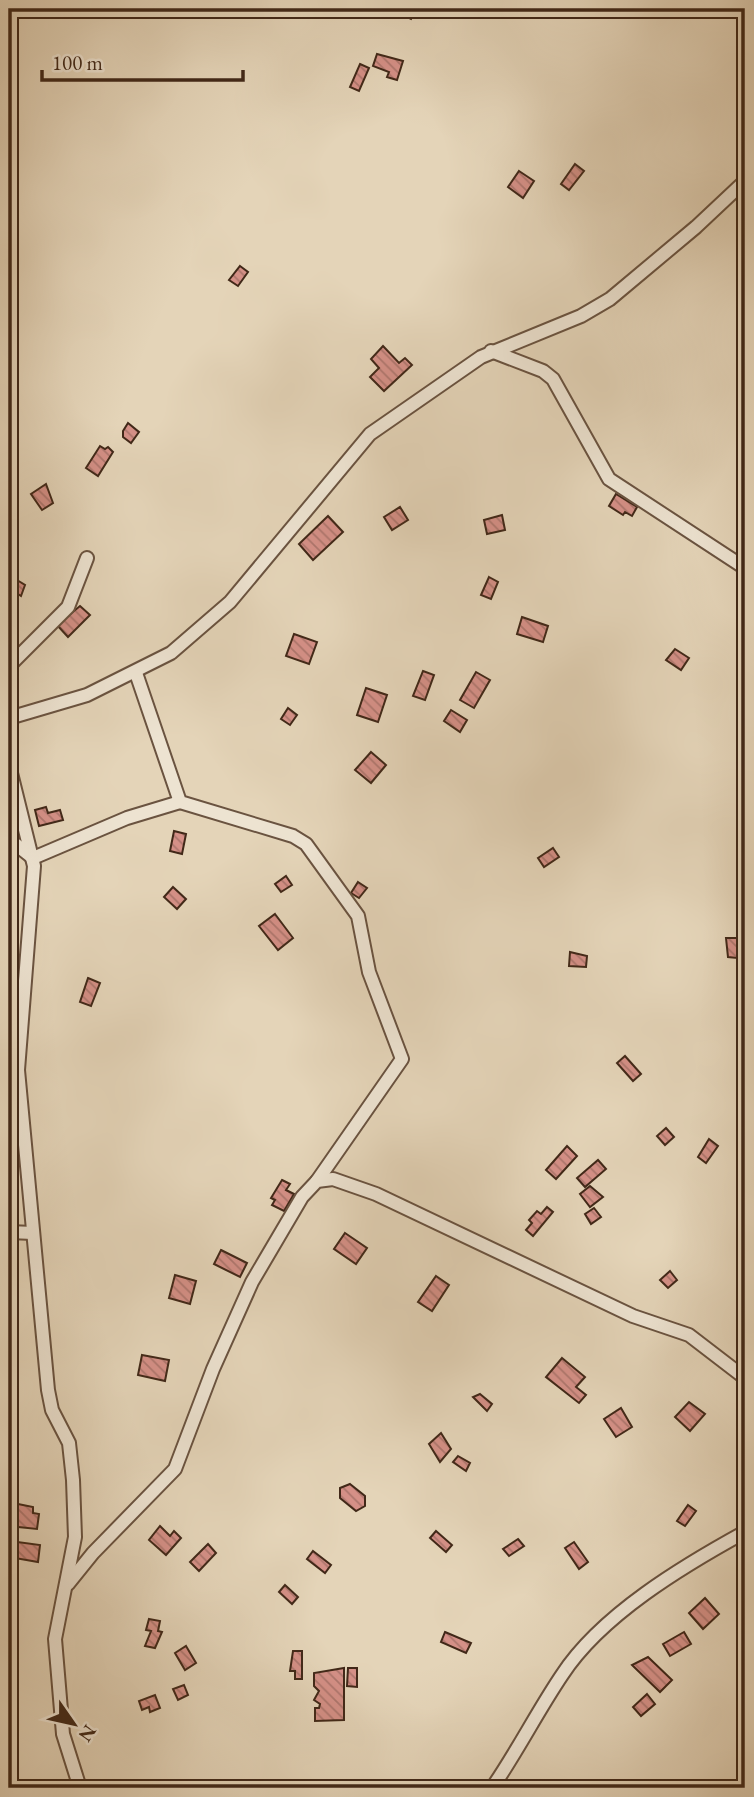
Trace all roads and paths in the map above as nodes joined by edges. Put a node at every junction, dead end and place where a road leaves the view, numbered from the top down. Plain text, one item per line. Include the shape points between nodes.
1 (745, 181) edge
2 (491, 351) junction
3 (87, 558) dead end
4 (745, 568) edge
5 (9, 667) edge
6 (136, 673) junction
7 (9, 718) edge
8 (9, 765) edge
9 (180, 802) junction
10 (9, 839) edge
11 (33, 858) junction
12 (13, 1068) edge
13 (317, 1181) junction
14 (9, 1232) edge
15 (33, 1233) junction
16 (745, 1378) edge
17 (745, 1532) edge
18 (65, 1587) junction
19 (80, 1788) edge
20 (492, 1788) edge

1 - 2 street via 603,303
2 - 4 street via 553,379 609,479
2 - 6 street via 370,434 214,619 172,653
3 - 5 street via 68,607
6 - 7 street via 87,695
6 - 9 street
8 - 11 street
9 - 11 street via 127,818
9 - 13 street via 303,841 358,916 369,972 402,1059
10 - 11 street
11 - 12 street via 35,885
12 - 15 street
13 - 16 street via 333,1180 376,1194 633,1316 689,1335
13 - 18 street via 302,1196 252,1282 175,1469
14 - 15 street
15 - 18 street via 48,1390 52,1410 69,1443 73,1480 75,1537
17 - 20 street via 615,1616 562,1674
18 - 19 street via 55,1639 62,1734

